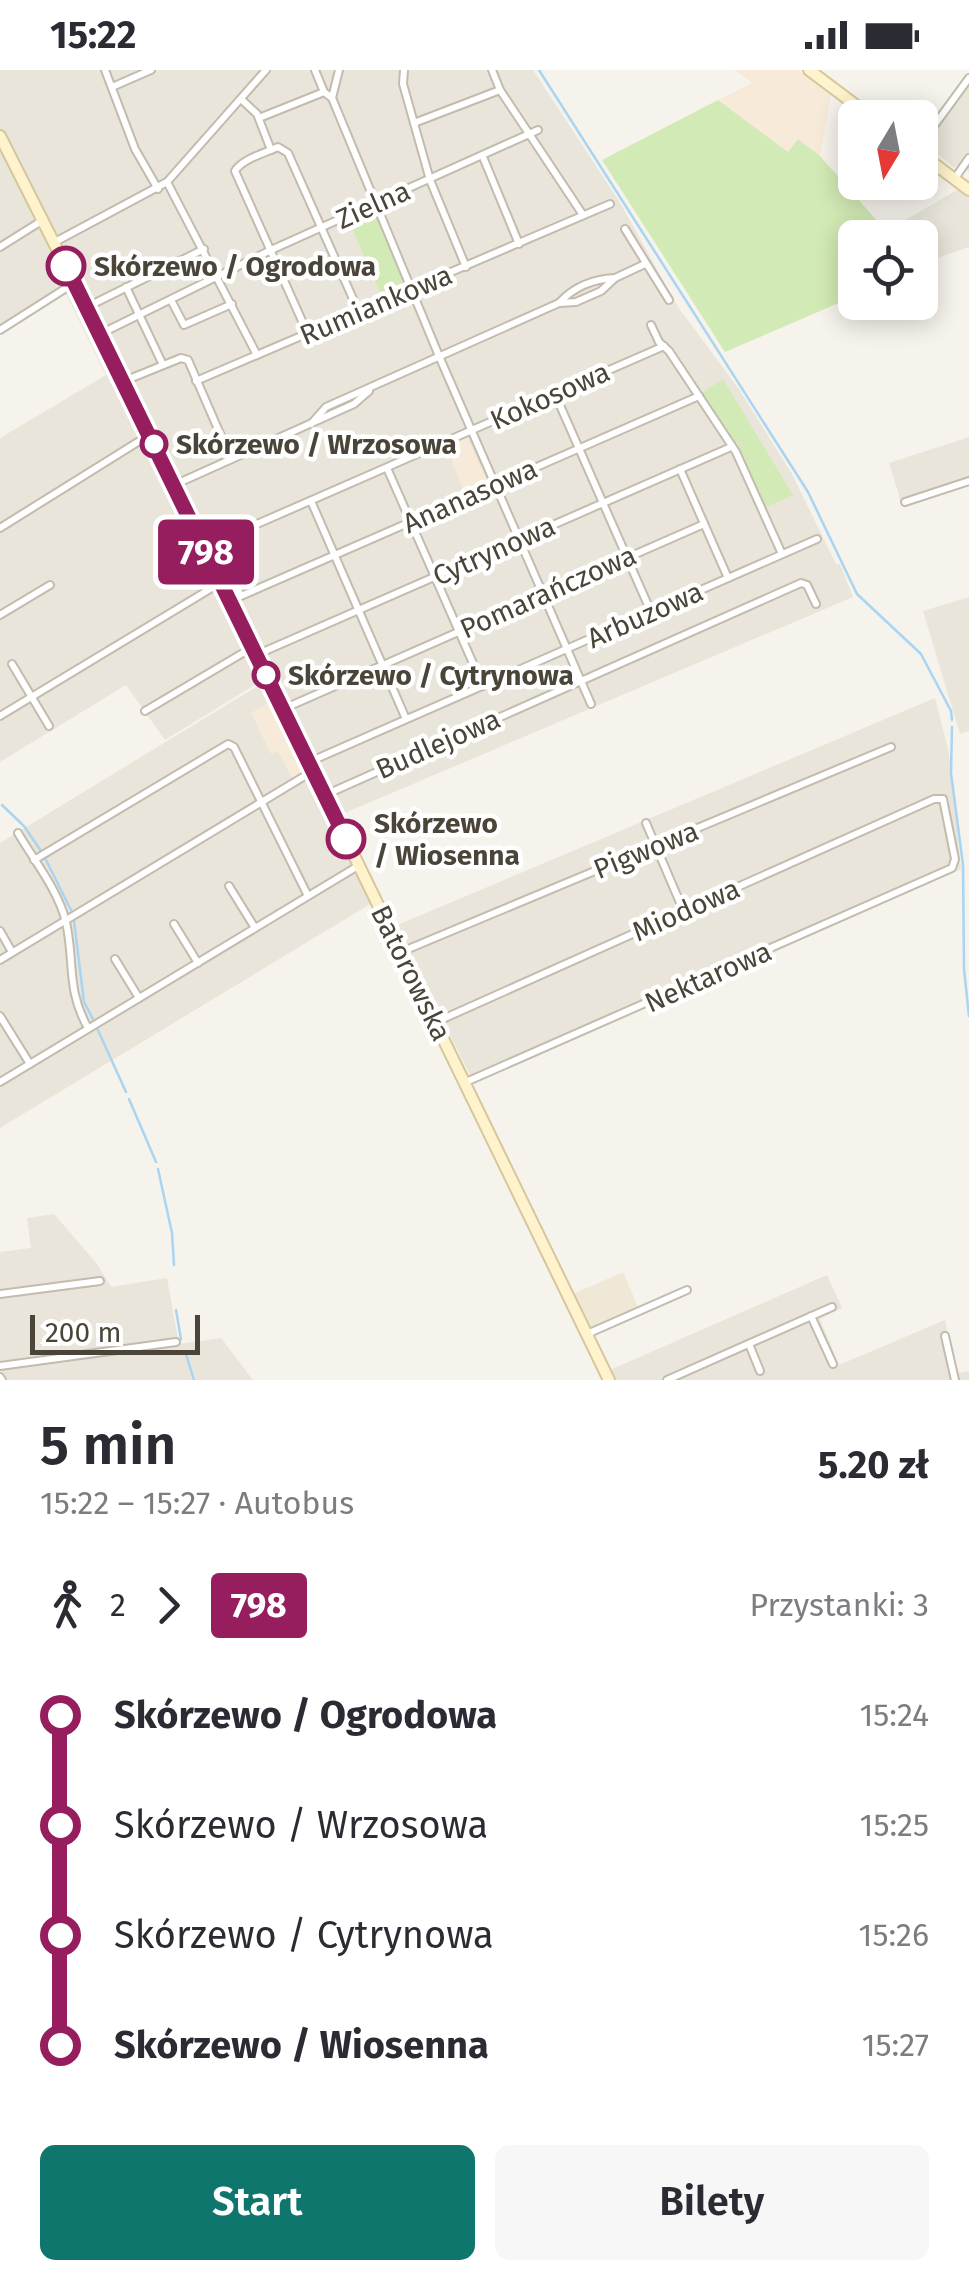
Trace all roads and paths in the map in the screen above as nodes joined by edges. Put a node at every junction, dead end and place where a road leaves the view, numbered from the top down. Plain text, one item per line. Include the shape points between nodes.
1 (105, 70) edge
2 (151, 70) edge
3 (266, 70) edge
4 (315, 70) edge
5 (339, 70) edge
6 (404, 70) edge
7 (492, 70) edge
8 (809, 70) edge
9 (969, 78) edge
10 (112, 87) junction
11 (500, 90) junction
12 (324, 92) junction
13 (241, 98) junction
14 (332, 98) junction
15 (848, 100) edge
16 (259, 118) junction
17 (938, 120) edge
18 (414, 124) junction
19 (534, 133) junction
20 (0, 136) edge
21 (271, 150) junction
22 (482, 157) junction
23 (969, 158) edge
24 (938, 164) edge
25 (957, 174) junction
26 (969, 176) edge
27 (430, 180) junction
28 (167, 182) junction
29 (158, 189) junction
30 (969, 190) edge
31 (376, 204) junction
32 (610, 204) dead end
33 (583, 216) junction
34 (43, 220) junction
35 (321, 228) junction
36 (625, 228) dead end
37 (54, 242) junction
38 (520, 244) junction
39 (0, 247) edge
40 (204, 249) junction
41 (271, 250) junction
42 (645, 264) junction
43 (466, 267) junction
44 (218, 276) junction
45 (616, 278) junction
46 (75, 283) junction
47 (411, 286) junction
48 (126, 287) junction
49 (170, 300) junction
50 (669, 300) dead end
51 (96, 302) dead end
52 (559, 303) junction
53 (232, 304) junction
54 (358, 310) junction
55 (139, 316) junction
56 (651, 325) dead end
57 (0, 330) edge
58 (307, 332) junction
59 (100, 334) junction
60 (664, 346) junction
61 (256, 355) junction
62 (439, 356) junction
63 (163, 365) junction
64 (134, 378) dead end
65 (196, 381) junction
66 (555, 394) junction
67 (699, 396) junction
68 (472, 431) junction
69 (149, 435) junction
70 (731, 447) junction
71 (579, 448) junction
72 (231, 459) junction
73 (387, 468) junction
74 (680, 470) junction
75 (969, 481) edge
76 (173, 485) junction
77 (495, 485) junction
78 (311, 501) junction
79 (905, 502) dead end
80 (603, 504) junction
81 (411, 522) junction
82 (704, 524) junction
83 (0, 528) edge
84 (817, 539) dead end
85 (519, 540) junction
86 (782, 554) junction
87 (335, 556) junction
88 (627, 558) junction
89 (435, 577) junction
90 (728, 578) junction
91 (221, 582) junction
92 (50, 585) dead end
93 (543, 594) junction
94 (241, 596) joint
95 (816, 604) dead end
96 (359, 610) junction
97 (652, 612) junction
98 (0, 615) edge
99 (458, 631) junction
100 (567, 649) junction
101 (254, 651) junction
102 (12, 664) dead end
103 (382, 665) junction
104 (580, 680) junction
105 (482, 686) junction
106 (31, 697) junction
107 (591, 704) dead end
108 (283, 709) junction
109 (145, 712) dead end
110 (0, 716) edge
111 (406, 720) junction
112 (50, 726) dead end
113 (890, 747) dead end
114 (311, 766) junction
115 (325, 795) junction
116 (260, 801) junction
117 (646, 823) dead end
118 (18, 833) dead end
119 (656, 847) junction
120 (34, 860) junction
121 (359, 866) junction
122 (952, 868) joint
123 (229, 886) dead end
124 (308, 896) junction
125 (684, 912) junction
126 (65, 920) junction
127 (174, 924) dead end
128 (255, 928) junction
129 (0, 931) edge
130 (12, 952) junction
131 (401, 952) junction
132 (116, 959) dead end
133 (0, 960) edge
134 (198, 963) junction
135 (139, 998) junction
136 (0, 1016) edge
137 (435, 1022) junction
138 (88, 1028) junction
139 (30, 1064) junction
140 (0, 1082) edge
141 (464, 1083) junction
142 (100, 1281) dead end
143 (687, 1290) dead end
144 (0, 1294) edge
145 (832, 1307) dead end
146 (811, 1316) junction
147 (586, 1334) junction
148 (945, 1336) dead end
149 (176, 1342) dead end
150 (748, 1344) junction
151 (833, 1364) dead end
152 (0, 1366) edge
153 (760, 1371) dead end
154 (688, 1376) edge
155 (609, 1380) edge
156 (667, 1380) edge
157 (955, 1380) edge

1 - 10 street
2 - 10 street
3 - 13 street
4 - 12 street
5 - 14 street
6 - 18 street
7 - 11 street
8 - 15 street
9 - 17 street
10 - 29 street
11 - 18 street
11 - 19 street
12 - 14 street
12 - 16 street
13 - 16 street
13 - 28 street
14 - 31 street
16 - 21 street
18 - 27 street
19 - 22 street, Zielna
19 - 33 street
20 - 34 street, Batorowska
21 - 35 street via 288,152
21 - 41 street via 234,171
22 - 27 street, Zielna
22 - 38 street
23 - 25 street
24 - 25 street
25 - 26 street
25 - 30 street
27 - 31 street, Zielna
27 - 43 street
28 - 29 street
28 - 40 street
29 - 37 street
31 - 35 street, Zielna
31 - 47 street
32 - 33 street, Rumiankowa
33 - 38 street, Rumiankowa
34 - 37 street, Batorowska
34 - 39 street
35 - 41 street, Zielna
35 - 54 street
36 - 42 street
37 - 46 street, Batorowska
38 - 43 street, Rumiankowa
40 - 44 street
40 - 48 street
41 - 44 street, Zielna
41 - 58 street
42 - 45 street
42 - 50 street
43 - 47 street, Rumiankowa
44 - 49 street, Zielna
44 - 53 street
45 - 52 street via 582,285
45 - 52 street via 576,302
46 - 57 street
46 - 59 street, Batorowska
47 - 54 street, Rumiankowa
47 - 62 street
48 - 51 street
48 - 55 street
49 - 53 street via 184,325
49 - 55 street, Zielna
52 - 62 street
53 - 61 street
54 - 58 street, Rumiankowa
55 - 59 street, Zielna
55 - 63 street
56 - 60 street
58 - 61 street, Rumiankowa
59 - 69 street, Batorowska
60 - 66 street, Kokosowa
60 - 67 street
61 - 65 street, Rumiankowa
62 - 68 street
62 - 72 street
63 - 64 street
63 - 65 street via 188,360
65 - 72 street
66 - 68 street, Kokosowa
66 - 71 street
67 - 70 street
67 - 71 street, Ananasowa
68 - 73 street, Kokosowa
68 - 77 street
69 - 76 street, Batorowska
69 - 83 street
70 - 74 street, Cytrynowa
70 - 86 street
71 - 77 street, Ananasowa
71 - 80 street
72 - 76 street
73 - 78 street, Kokosowa
73 - 81 street
74 - 80 street, Cytrynowa
74 - 82 street
75 - 79 street
76 - 91 street, Batorowska
77 - 81 street, Ananasowa
77 - 85 street
78 - 87 street
78 - 94 street, Kokosowa via 216,542
80 - 85 street, Cytrynowa
80 - 88 street
81 - 87 street, Ananasowa
81 - 89 street
82 - 88 street, Pomarańczowa
82 - 90 street
84 - 86 street, Arbuzowa
85 - 89 street, Cytrynowa
85 - 93 street
86 - 90 street, Arbuzowa
87 - 94 street, Ananasowa
87 - 96 street
88 - 93 street, Pomarańczowa
88 - 97 street
89 - 96 street, Cytrynowa
89 - 99 street
90 - 97 street, Arbuzowa
91 - 101 street, Batorowska
91 - 106 street
92 - 98 street
93 - 99 street, Pomarańczowa
93 - 100 street
95 - 104 street, Budlejowa via 801,583
96 - 101 street, Cytrynowa
96 - 103 street
97 - 100 street, Arbuzowa
99 - 103 street, Pomarańczowa
99 - 105 street
100 - 104 street
100 - 105 street, Arbuzowa
101 - 108 street, Batorowska
101 - 109 street, Cytrynowa
102 - 106 street
103 - 108 street, Pomarańczowa
103 - 111 street
104 - 107 street
104 - 115 street, Budlejowa
105 - 111 street, Arbuzowa
106 - 110 street
106 - 112 street
108 - 114 street, Batorowska
111 - 114 street, Arbuzowa
113 - 119 street, Pigwowa
114 - 115 street, Batorowska
114 - 116 street, Arbuzowa
115 - 121 street, Batorowska
116 - 120 street via 234,747 221,746
116 - 124 street
116 - 126 street, Arbuzowa
117 - 119 street
118 - 120 street
119 - 125 street
119 - 131 street, Pigwowa
120 - 126 street
121 - 124 street
121 - 131 street, Batorowska
122 - 125 street, Miodowa via 950,825 938,798
122 - 141 street, Nektarowa
123 - 128 street
124 - 128 street
125 - 137 street, Miodowa
126 - 130 street, Arbuzowa
126 - 138 street via 74,1000
127 - 134 street
128 - 134 street
129 - 130 street
130 - 133 street, Arbuzowa
131 - 137 street, Batorowska
132 - 135 street
134 - 135 street
135 - 138 street
136 - 139 street
137 - 141 street, Batorowska
138 - 139 street
139 - 140 street
141 - 147 street, Batorowska
142 - 144 street
143 - 147 street
145 - 146 street
146 - 150 street
146 - 151 street
147 - 155 street, Batorowska
148 - 157 street
149 - 152 street
150 - 153 street
150 - 154 street
154 - 156 street

